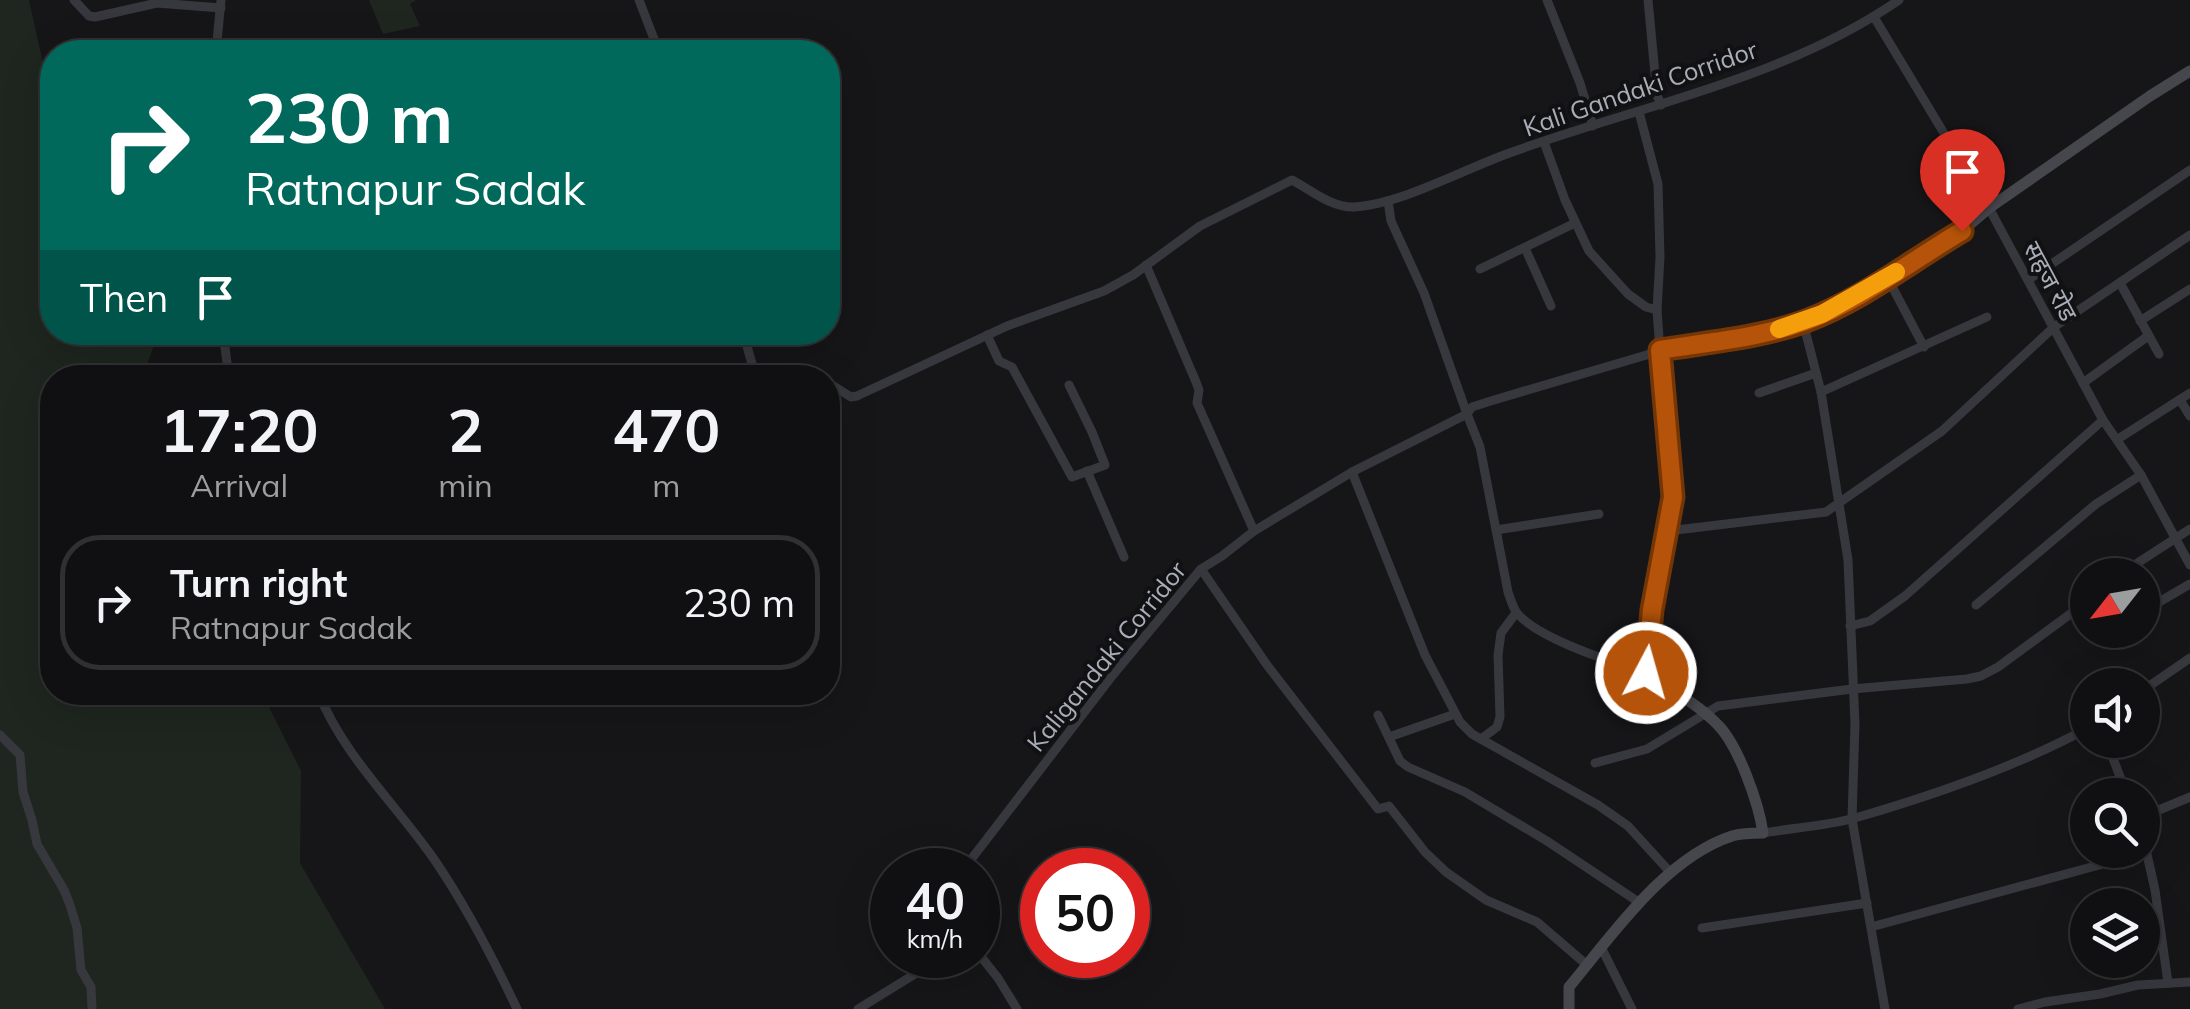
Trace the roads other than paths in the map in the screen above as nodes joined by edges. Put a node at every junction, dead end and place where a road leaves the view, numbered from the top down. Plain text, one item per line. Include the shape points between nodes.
1 (74, 0) edge
2 (639, 0) edge
3 (1547, 0) edge
4 (1648, 0) edge
5 (1899, 0) edge
6 (221, 4) edge
7 (1874, 17) junction
8 (217, 40) edge
9 (654, 40) edge
10 (2190, 72) edge
11 (1661, 105) junction
12 (1639, 112) junction
13 (1593, 126) junction
14 (1544, 142) junction
15 (2190, 170) edge
16 (1388, 201) junction
17 (1989, 208) junction
18 (1575, 223) junction
19 (2190, 234) edge
20 (1525, 248) junction
21 (1146, 266) junction
22 (1480, 269) dead end
23 (1888, 278) junction
24 (2028, 280) junction
25 (2120, 284) junction
26 (2190, 289) edge
27 (1550, 306) dead end
28 (1656, 310) junction
29 (1987, 317) dead end
30 (2140, 321) junction
31 (1803, 322) junction
32 (2054, 327) junction
33 (987, 335) junction
34 (2148, 336) junction
35 (1924, 347) junction
36 (1660, 350) junction
37 (2159, 354) dead end
38 (1816, 373) junction
39 (2083, 383) junction
40 (1069, 385) dead end
41 (840, 390) edge
42 (1821, 392) junction
43 (2190, 392) edge
44 (1759, 393) dead end
45 (2180, 400) junction
46 (1467, 414) junction
47 (2190, 416) edge
48 (2103, 420) junction
49 (2118, 439) junction
50 (1088, 471) junction
51 (1352, 472) junction
52 (2141, 476) junction
53 (1840, 503) junction
54 (1599, 514) dead end
55 (1496, 530) junction
56 (2190, 530) edge
57 (1254, 531) junction
58 (1668, 531) junction
59 (2175, 540) junction
60 (1124, 557) dead end
61 (2146, 558) edge
62 (2190, 565) edge
63 (1201, 568) junction
64 (2190, 584) edge
65 (2160, 602) edge
66 (1976, 605) dead end
67 (1516, 613) junction
68 (2070, 614) edge
69 (1850, 626) junction
70 (2190, 658) edge
71 (1646, 673) junction
72 (2160, 679) edge
73 (1852, 690) junction
74 (324, 705) edge
75 (1704, 712) junction
76 (1455, 714) junction
77 (1378, 715) dead end
78 (0, 736) edge
79 (2070, 737) edge
80 (1389, 738) junction
81 (1482, 739) junction
82 (1594, 763) dead end
83 (2190, 797) edge
84 (2160, 810) edge
85 (1852, 819) junction
86 (1763, 832) junction
87 (980, 848) edge
88 (2091, 868) edge
89 (2151, 868) edge
90 (1669, 872) junction
91 (1867, 903) junction
92 (1640, 904) junction
93 (1871, 927) junction
94 (1702, 928) dead end
95 (1602, 949) junction
96 (1587, 965) junction
97 (909, 978) edge
98 (998, 978) edge
99 (2168, 982) junction
100 (2190, 982) edge
101 (92, 1009) edge
102 (517, 1009) edge
103 (858, 1009) edge
104 (1017, 1009) edge
105 (1569, 1009) edge
106 (1632, 1009) edge
107 (1885, 1009) edge
108 (2018, 1009) edge

1 - 6 street via 95,17 157,3
2 - 9 street
3 - 13 street
4 - 11 street
5 - 7 street, Kali Gandaki Corridor
6 - 8 street
7 - 11 street, Kali Gandaki Corridor via 1805,52
7 - 17 street, सहज रोड
10 - 17 main road
11 - 12 street, Kali Gandaki Corridor
12 - 13 street, Kali Gandaki Corridor
12 - 28 street via 1658,184
13 - 14 street, Kali Gandaki Corridor
14 - 16 street, Kali Gandaki Corridor
14 - 18 street
15 - 24 street
16 - 21 street, Kali Gandaki Corridor via 1341,207 1292,180 1200,226
16 - 46 street
17 - 23 main road
17 - 24 street, सहज रोड
18 - 20 street
18 - 28 street via 1607,272
19 - 25 street
20 - 22 street
20 - 27 street
21 - 33 street via 1104,291
21 - 57 street
23 - 31 main road
23 - 35 street
24 - 32 street, सहज रोड
25 - 30 street
25 - 32 street
26 - 30 street
28 - 36 street
29 - 35 street
30 - 34 street
31 - 36 main road
31 - 38 street
32 - 39 street, सहज रोड
32 - 53 street via 1942,431
33 - 41 street via 857,396
33 - 50 street via 999,360 1012,367 1072,477
34 - 37 street
34 - 39 street
35 - 42 street
36 - 46 street, Kaligandaki Corridor
36 - 58 main road via 1673,497
38 - 42 street
38 - 44 street
39 - 48 street, सहज रोड
40 - 50 street via 1105,464
42 - 53 street
43 - 45 street
45 - 47 street
45 - 49 street
46 - 51 street, Kaligandaki Corridor
46 - 55 street
48 - 49 street, सहज रोड
48 - 69 street via 1905,596
49 - 52 street, सहज रोड
50 - 60 street
51 - 57 street, Kaligandaki Corridor
51 - 76 street
52 - 59 street, सहज रोड
52 - 66 street via 2096,504
53 - 58 street via 1814,514
53 - 69 street
54 - 55 street
55 - 67 street
56 - 59 street
57 - 63 street, Kaligandaki Corridor
58 - 71 main road
59 - 61 street
59 - 62 street, सहज रोड
63 - 87 street, Kaligandaki Corridor
63 - 96 street via 1378,809 1388,806 1446,872 1486,900 1538,922
64 - 65 street
67 - 71 street via 1574,648
67 - 81 street via 1499,644 1500,716
68 - 73 street via 1981,676
69 - 73 street
70 - 72 street
71 - 75 main road
73 - 75 street
73 - 85 street
74 - 102 street via 435,860
75 - 82 street via 1647,749
75 - 86 main road via 1731,742
76 - 80 street
76 - 81 street
77 - 80 street
78 - 101 street via 20,755 37,844 70,905
79 - 85 street
80 - 92 street via 1408,766 1465,792
81 - 90 street via 1628,826
83 - 84 street
85 - 86 street
85 - 91 street
86 - 90 main road via 1736,834
88 - 93 street
89 - 99 street
90 - 92 main road
91 - 93 street
91 - 94 street
92 - 95 main road
93 - 107 street
95 - 96 main road
95 - 106 street
96 - 105 main road via 1569,987
97 - 103 street
98 - 104 street
99 - 100 street
99 - 108 street

